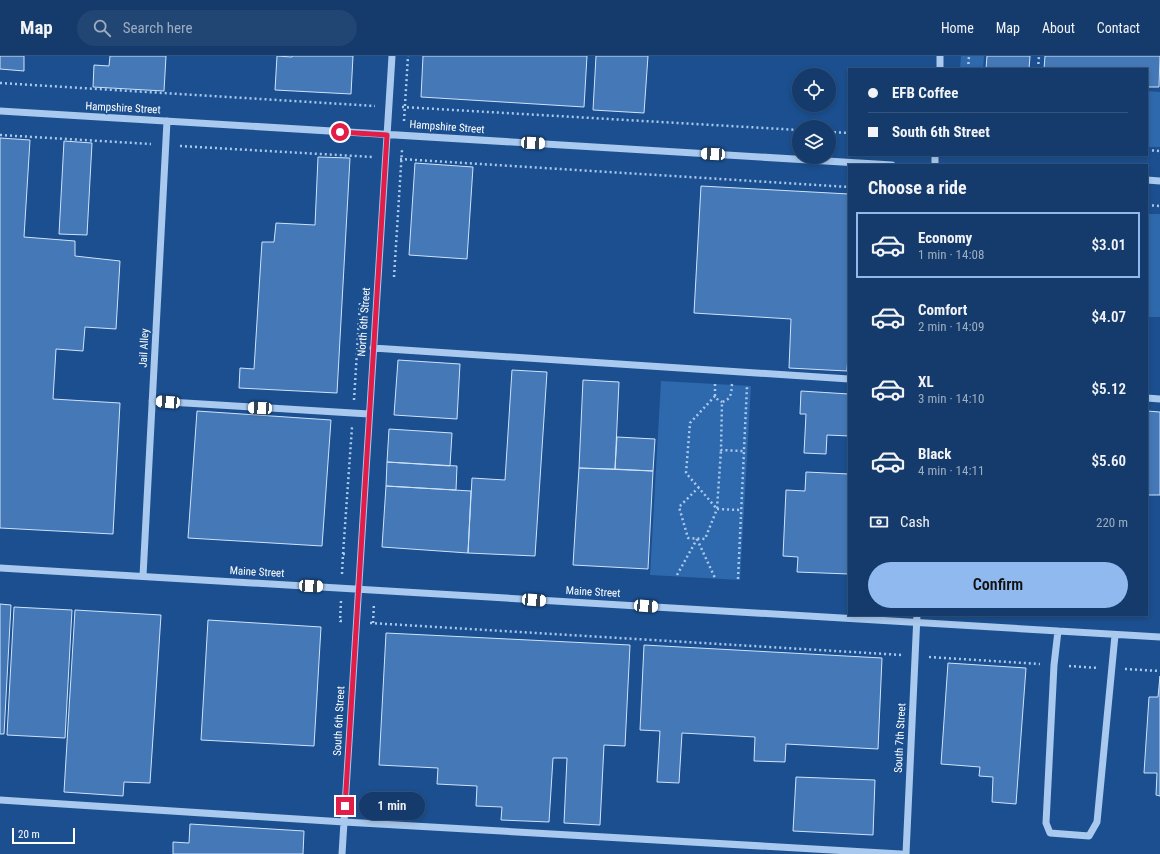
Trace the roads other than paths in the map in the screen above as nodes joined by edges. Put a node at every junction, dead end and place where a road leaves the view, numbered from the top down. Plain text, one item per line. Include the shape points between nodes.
1 (392, 56) edge
2 (940, 56) edge
3 (940, 68) edge
4 (0, 111) edge
5 (167, 121) junction
6 (387, 135) junction
7 (875, 164) edge
8 (1148, 180) edge
9 (1160, 181) edge
10 (373, 348) junction
11 (848, 378) edge
12 (1148, 398) edge
13 (1160, 399) edge
14 (152, 401) junction
15 (369, 414) junction
16 (0, 568) edge
17 (143, 576) junction
18 (358, 589) junction
19 (848, 615) edge
20 (861, 616) edge
21 (917, 619) edge
22 (1058, 631) junction
23 (1114, 635) junction
24 (1160, 637) edge
25 (0, 800) edge
26 (344, 822) junction
27 (342, 854) edge
28 (901, 854) edge
29 (906, 854) edge

1 - 6 street, North 6th Street
2 - 3 street
4 - 5 street, Hampshire Street
5 - 6 street, Hampshire Street
5 - 14 street, Jail Alley
6 - 7 street, Hampshire Street
6 - 10 street, North 6th Street
8 - 9 street
10 - 11 street
10 - 15 street, North 6th Street
12 - 13 street
14 - 15 street
14 - 17 street, Jail Alley
15 - 18 street, North 6th Street
16 - 17 street, Maine Street
17 - 18 street, Maine Street
18 - 19 street, Maine Street
18 - 26 street, South 6th Street
20 - 21 street, Maine Street
21 - 22 street, Maine Street
21 - 29 street, South 7th Street
22 - 23 street, Maine Street
22 - 23 street via 1046,823 1050,833 1088,836 1097,822
23 - 24 street, Maine Street
25 - 26 street
26 - 27 street, South 6th Street
26 - 28 street

